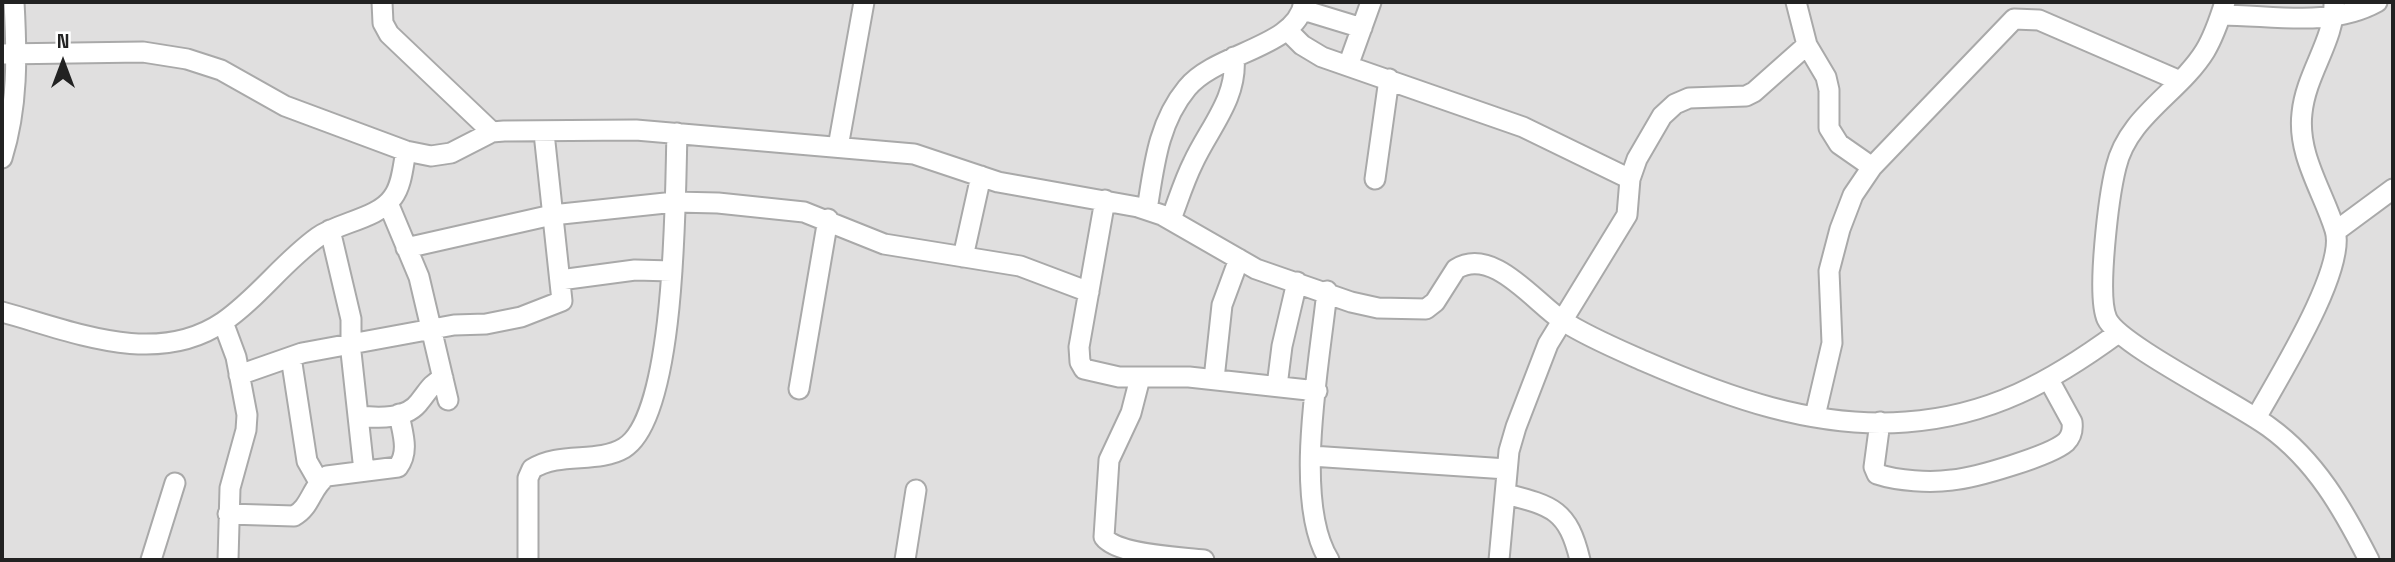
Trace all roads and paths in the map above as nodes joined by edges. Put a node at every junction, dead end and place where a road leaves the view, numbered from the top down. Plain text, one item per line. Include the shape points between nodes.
1 (14, 2) edge
2 (382, 2) edge
3 (864, 2) edge
4 (1371, 2) edge
5 (1796, 2) edge
6 (2377, 2) edge
7 (1303, 6) edge
8 (2223, 8) edge
9 (2334, 9) edge
10 (1362, 28) junction
11 (1288, 31) junction
12 (1807, 45) junction
13 (9, 54) edge
14 (1234, 57) junction
15 (1348, 66) junction
16 (1389, 79) junction
17 (2179, 81) junction
18 (492, 132) junction
19 (544, 133) junction
20 (677, 133) junction
21 (838, 147) junction
22 (406, 151) junction
23 (2, 158) edge
24 (1872, 167) junction
25 (981, 176) junction
26 (1375, 179) dead end
27 (1630, 179) junction
28 (2393, 189) edge
29 (1105, 200) junction
30 (675, 202) junction
31 (388, 203) junction
32 (1147, 209) junction
33 (552, 215) junction
34 (828, 219) junction
35 (1171, 219) junction
36 (330, 230) junction
37 (2336, 231) junction
38 (406, 248) junction
39 (963, 257) junction
40 (1239, 260) junction
41 (672, 271) junction
42 (560, 280) junction
43 (1297, 282) junction
44 (1327, 291) junction
45 (1089, 292) junction
46 (2, 312) edge
47 (1562, 320) junction
48 (223, 322) junction
49 (433, 328) junction
50 (2118, 333) junction
51 (351, 344) junction
52 (291, 357) junction
53 (239, 375) junction
54 (443, 378) junction
55 (1140, 378) junction
56 (1214, 379) junction
57 (2049, 380) junction
58 (1276, 386) junction
59 (799, 389) dead end
60 (1317, 391) junction
61 (448, 400) dead end
62 (399, 414) junction
63 (358, 416) junction
64 (1815, 416) junction
65 (2256, 418) junction
66 (1880, 422) junction
67 (1311, 456) junction
68 (1507, 469) junction
69 (363, 471) junction
70 (318, 482) junction
71 (175, 483) dead end
72 (916, 490) dead end
73 (1506, 494) junction
74 (228, 514) junction
75 (151, 560) edge
76 (228, 560) edge
77 (528, 560) edge
78 (905, 560) edge
79 (1204, 560) edge
80 (1329, 560) edge
81 (1499, 560) edge
82 (1580, 560) edge
83 (2369, 560) edge

1 - 13 street
2 - 18 street via 383,23 389,34
3 - 21 street
4 - 10 street
5 - 12 street
6 - 9 street via 2361,10
7 - 10 street
7 - 11 street
8 - 9 street via 2309,20
8 - 17 street via 2204,52
9 - 37 street via 2312,67 2301,116 2310,169
10 - 15 street
11 - 14 street
11 - 15 street via 1311,52
12 - 24 street via 1826,77 1829,128 1839,144
12 - 27 street via 1746,96 1689,98 1675,104 1662,116
13 - 22 street via 143,52 187,59 222,70 285,106
13 - 23 street via 10,133
14 - 32 street via 1201,72 1172,108 1162,129
14 - 35 street via 1228,98 1192,164
15 - 16 street
16 - 26 street
16 - 27 street via 1523,127
17 - 24 street via 2039,20 2014,19
17 - 50 street via 2132,130 2116,168 2102,299 2107,319
18 - 19 street
18 - 22 street via 451,153 431,156
19 - 20 street
19 - 33 street
20 - 21 street
20 - 30 street
21 - 25 street via 914,154
22 - 31 street via 399,186
24 - 64 street via 1849,206 1829,271 1832,343
25 - 29 street via 1040,192
25 - 39 street
27 - 47 street via 1627,215
28 - 37 street
29 - 32 street
29 - 45 street
30 - 33 street
30 - 34 street via 774,208
30 - 41 street
31 - 36 street
31 - 38 street
32 - 35 street
33 - 38 street
33 - 42 street
34 - 39 street via 884,244
34 - 59 street
35 - 40 street
36 - 48 street via 294,254
36 - 51 street via 351,319
37 - 65 street via 2338,246 2324,287
38 - 49 street
39 - 45 street via 1020,266
40 - 43 street
40 - 56 street via 1221,313
41 - 42 street
41 - 77 street via 663,357 637,435 624,448 558,458 532,469 528,478
42 - 49 street via 562,301 554,306 486,324
43 - 44 street
43 - 58 street
44 - 47 street via 1378,308 1426,309 1455,269 1475,262 1494,268
44 - 60 street
45 - 55 street via 1079,347 1084,369
46 - 48 street via 114,342 159,346 187,340
47 - 64 street via 1594,339 1706,388 1758,406
47 - 68 street via 1520,415
48 - 53 street
49 - 51 street
49 - 54 street
50 - 57 street
50 - 65 street
51 - 52 street
51 - 63 street
52 - 53 street
52 - 70 street via 307,461
53 - 74 street via 246,430
54 - 61 street
54 - 62 street via 430,385 414,407
55 - 56 street
55 - 79 street via 1132,413 1109,460 1104,537 1121,549
56 - 58 street
57 - 66 street via 1978,411
57 - 66 street via 2072,422 2067,441 2054,450 1972,477 1949,481 1877,474
58 - 60 street
60 - 67 street
62 - 63 street
62 - 69 street via 404,458 398,467
63 - 69 street
64 - 66 street
65 - 83 street via 2315,469
67 - 68 street
67 - 80 street via 1312,509 1319,544
68 - 73 street
69 - 70 street
70 - 74 street via 307,506 294,516
71 - 75 street
72 - 78 street
73 - 81 street
73 - 82 street via 1543,503 1561,514 1574,535
74 - 76 street

